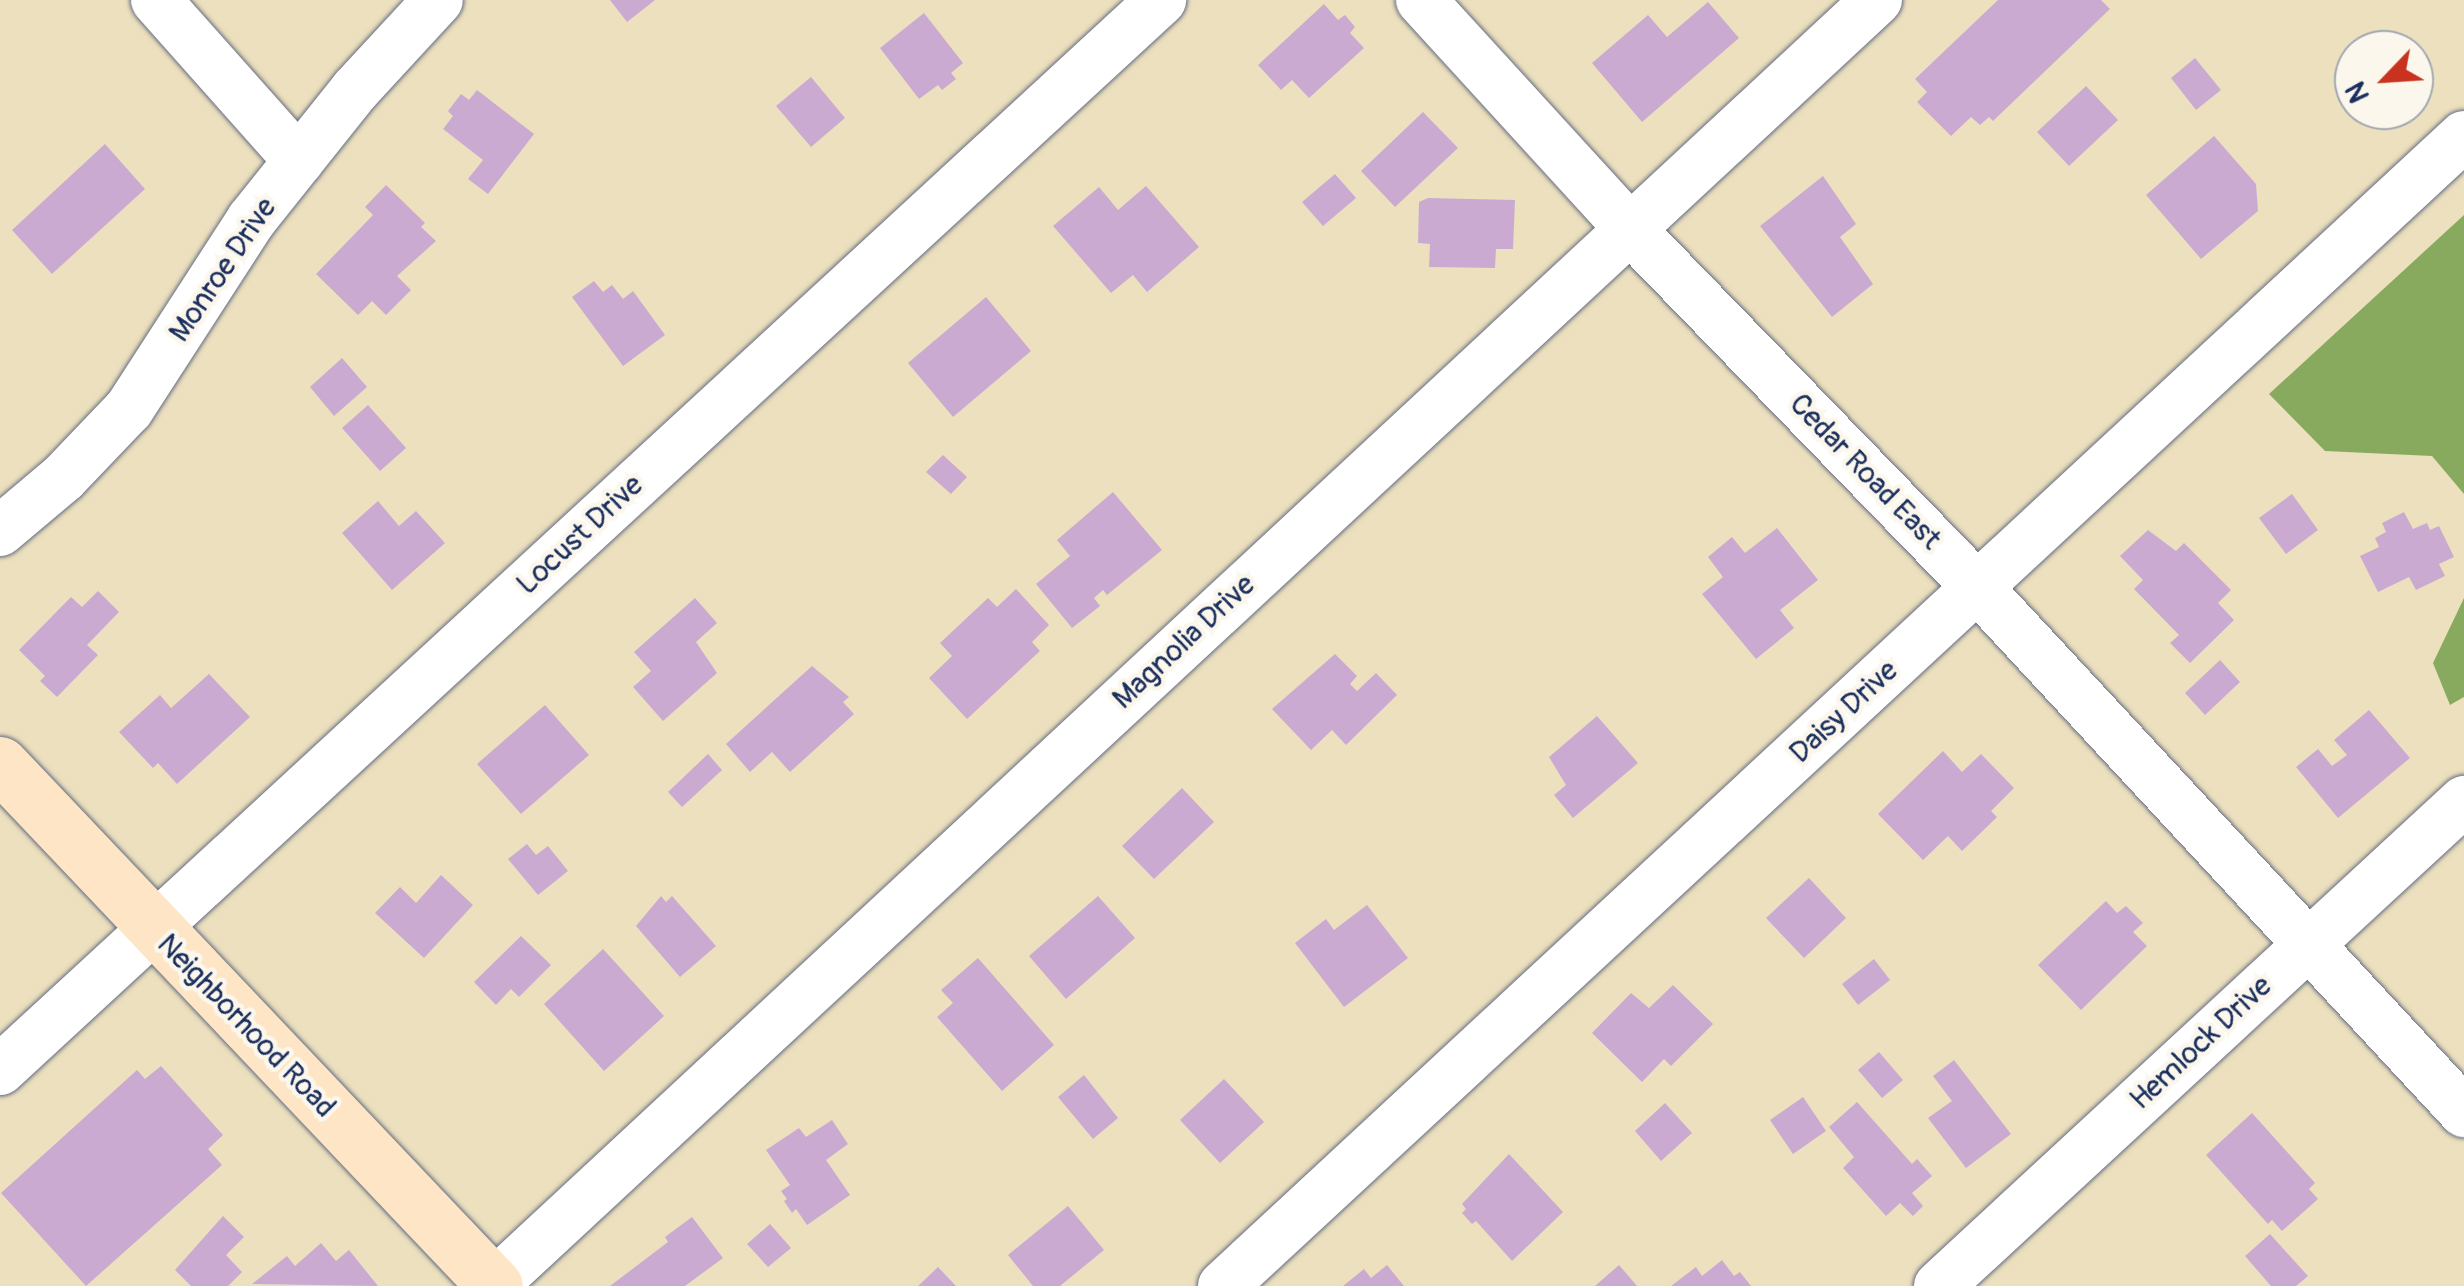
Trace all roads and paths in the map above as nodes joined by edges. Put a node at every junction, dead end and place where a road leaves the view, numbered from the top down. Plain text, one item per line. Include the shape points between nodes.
1 (156, 0) edge
2 (438, 0) edge
3 (1161, 0) edge
4 (1421, 0) edge
5 (1877, 0) edge
6 (2464, 136) edge
7 (299, 161) junction
8 (1629, 228) junction
9 (0, 530) edge
10 (1978, 588) junction
11 (0, 764) edge
12 (2464, 801) edge
13 (152, 929) junction
14 (2310, 943) junction
15 (0, 1070) edge
16 (2464, 1112) edge
17 (493, 1285) edge
18 (1223, 1286) edge
19 (1940, 1286) edge

1 - 7 street
2 - 7 street, Monroe Drive
3 - 13 street, Locust Drive
4 - 8 street, Cedar Road East
5 - 8 street, Magnolia Drive
6 - 10 street, Daisy Drive
7 - 9 street, Monroe Drive via 252,219 129,410 64,478
8 - 10 street, Cedar Road East
8 - 17 street, Magnolia Drive
10 - 14 street, Cedar Road East
10 - 18 street, Daisy Drive
11 - 13 street, Neighborhood Road
12 - 14 street, Hemlock Drive
13 - 15 street, Locust Drive
13 - 17 street, Neighborhood Road
14 - 16 street, Cedar Road East
14 - 19 street, Hemlock Drive

